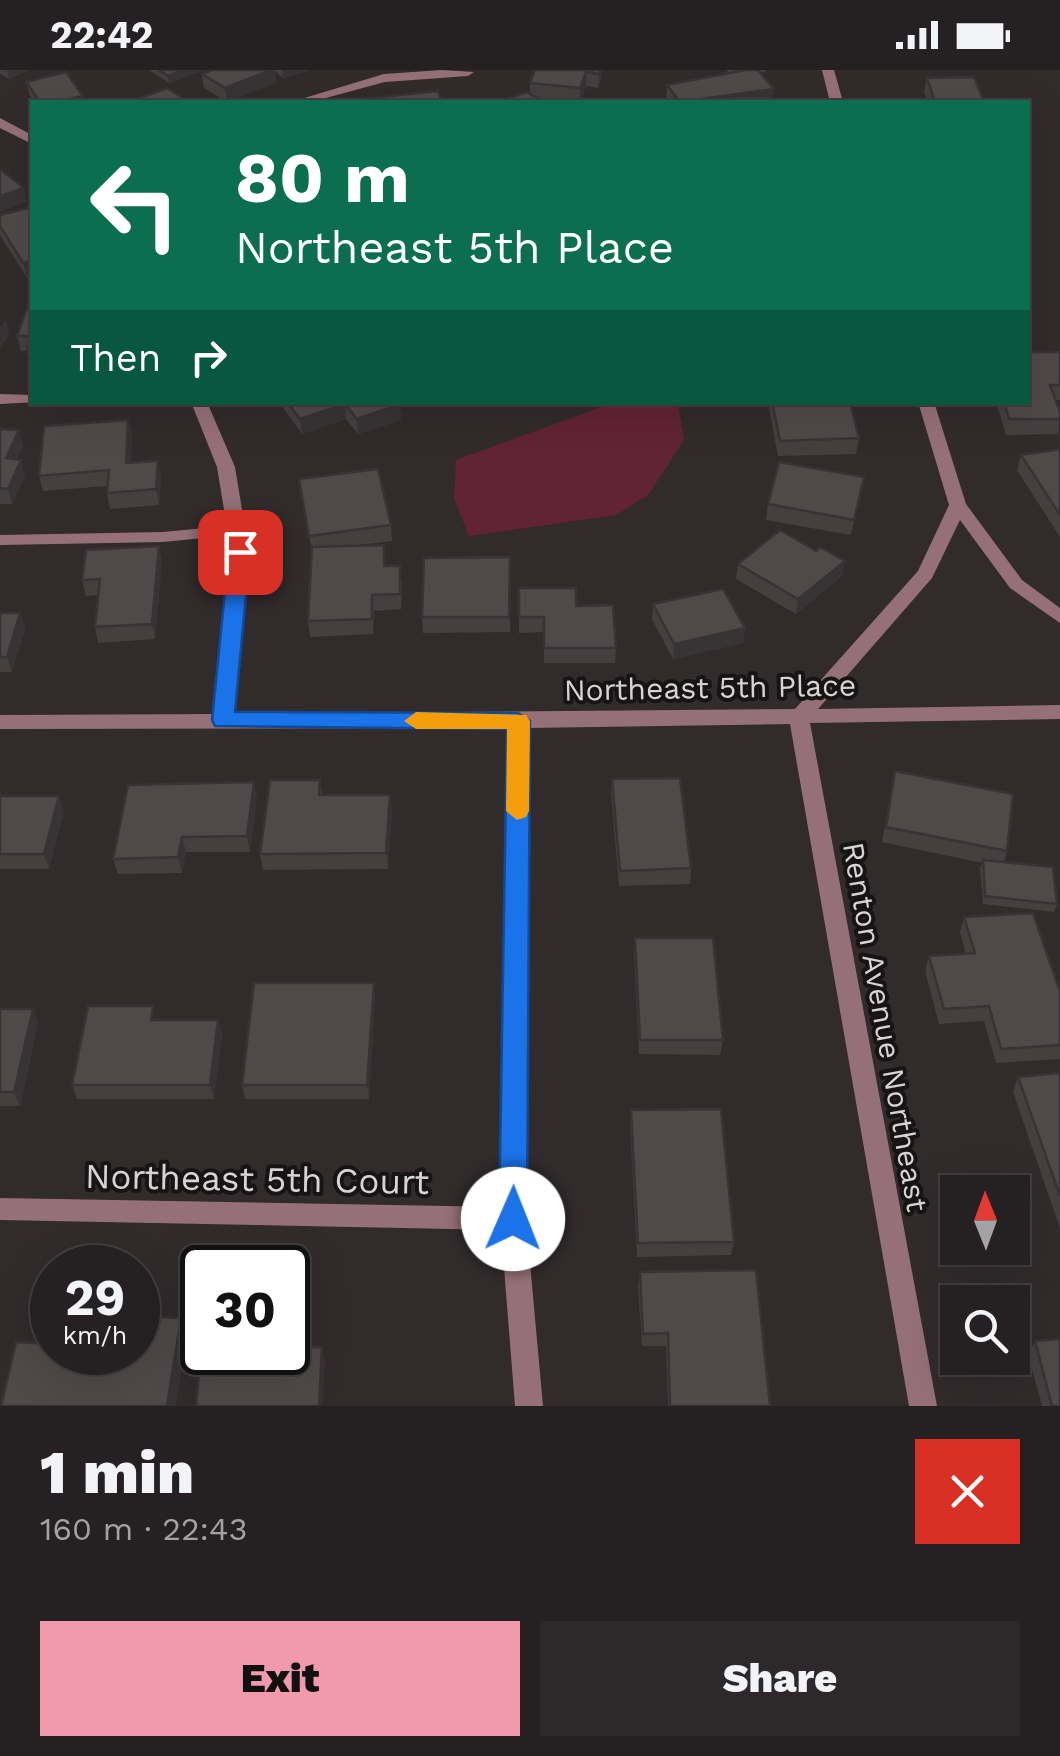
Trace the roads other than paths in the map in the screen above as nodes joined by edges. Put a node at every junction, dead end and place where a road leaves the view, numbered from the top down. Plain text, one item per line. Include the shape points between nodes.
1 (828, 70) edge
2 (468, 72) edge
3 (305, 100) edge
4 (836, 100) edge
5 (0, 122) edge
6 (30, 139) edge
7 (0, 399) edge
8 (30, 400) edge
9 (200, 405) edge
10 (927, 405) edge
11 (958, 506) junction
12 (236, 530) junction
13 (0, 540) edge
14 (1060, 618) edge
15 (1060, 712) edge
16 (799, 718) junction
17 (223, 720) junction
18 (518, 721) junction
19 (0, 722) edge
20 (0, 1209) edge
21 (513, 1219) junction
22 (529, 1406) edge
23 (923, 1406) edge

1 - 4 street
2 - 3 street via 384,78
5 - 6 street
7 - 8 street
9 - 12 street via 226,467
10 - 11 street
11 - 14 street via 1016,584
11 - 16 street via 926,574
12 - 13 lane
12 - 17 street via 240,552
15 - 16 street, Northeast 5th Place
16 - 18 street, Northeast 5th Place
16 - 23 street, Renton Avenue Northeast
17 - 18 street, Northeast 5th Place
17 - 19 street, Northeast 5th Place
18 - 21 street
20 - 21 street, Northeast 5th Court
21 - 22 street

